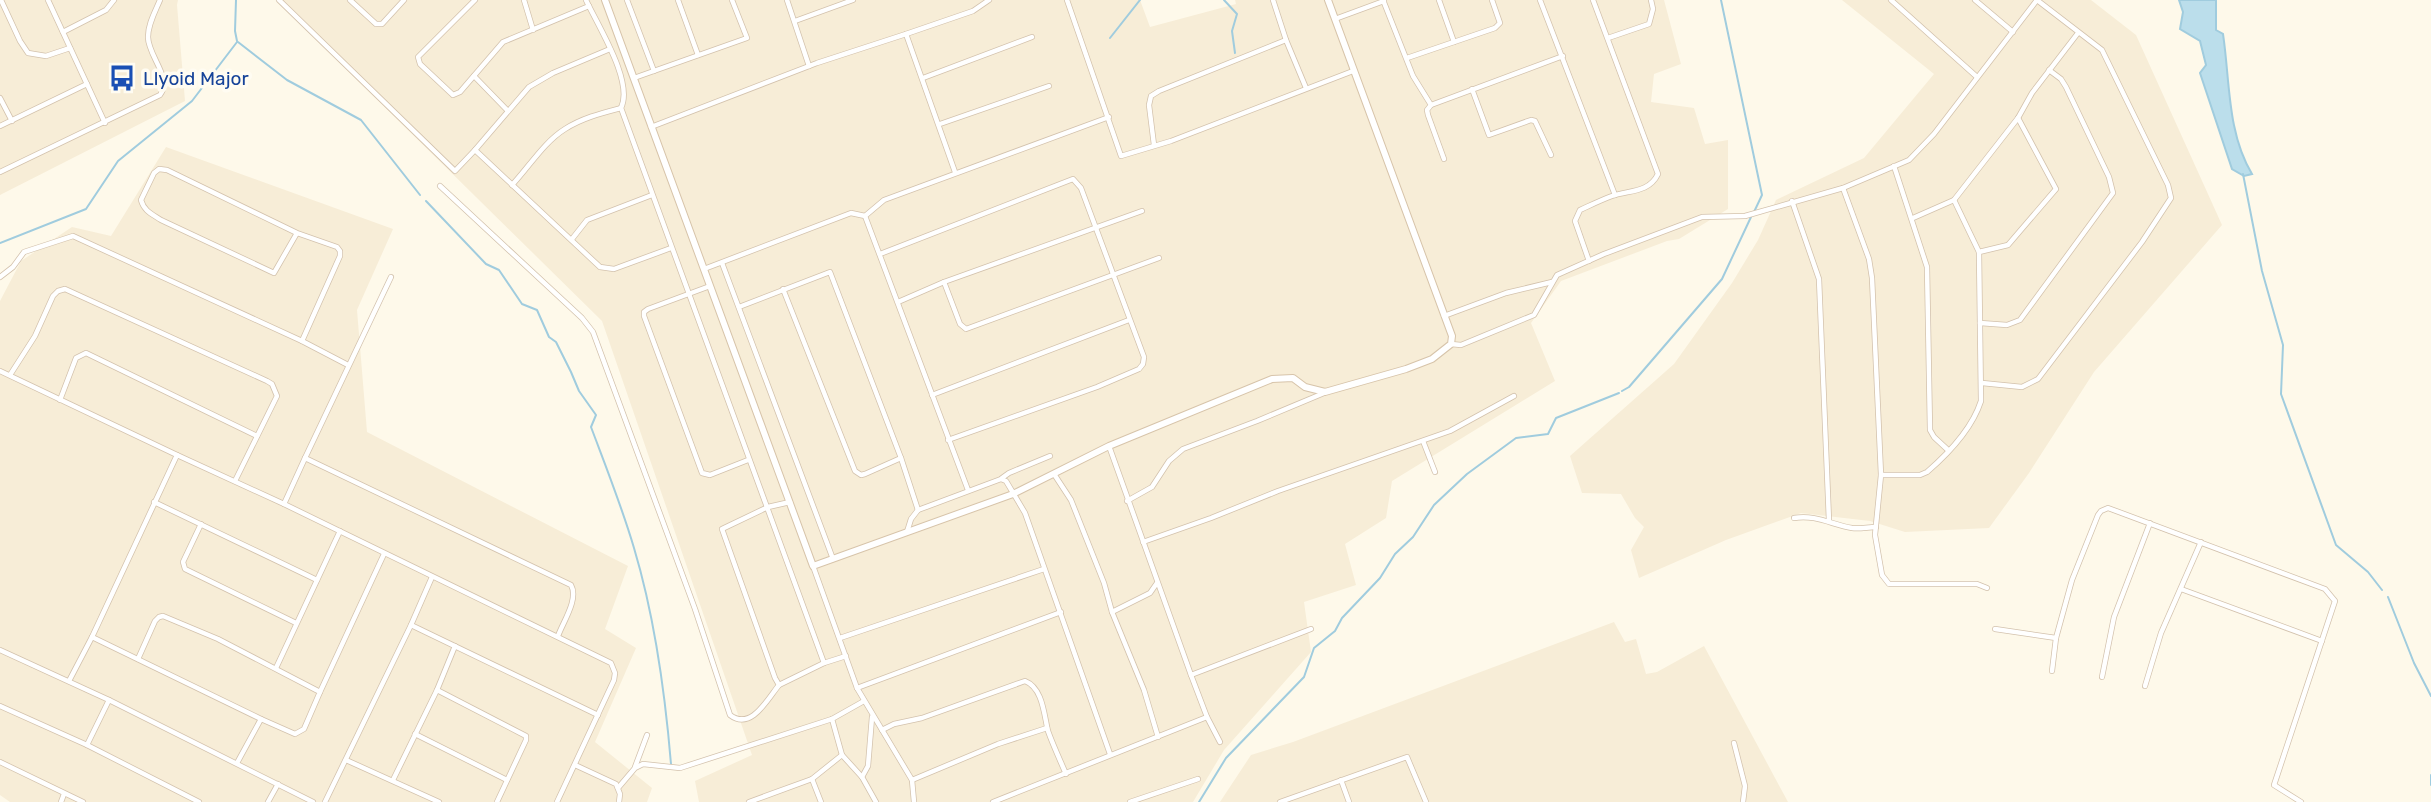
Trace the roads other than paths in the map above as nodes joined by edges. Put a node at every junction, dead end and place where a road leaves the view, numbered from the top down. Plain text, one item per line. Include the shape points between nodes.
1 (1, 0) edge
2 (48, 0) edge
3 (114, 0) edge
4 (160, 0) edge
5 (279, 0) edge
6 (349, 0) edge
7 (404, 0) edge
8 (475, 0) edge
9 (524, 0) edge
10 (605, 0) edge
11 (627, 0) edge
12 (678, 0) edge
13 (732, 0) edge
14 (787, 0) edge
15 (853, 0) edge
16 (989, 0) edge
17 (1067, 0) edge
18 (1273, 0) edge
19 (1328, 0) edge
20 (1439, 0) edge
21 (1492, 0) edge
22 (1541, 0) edge
23 (1593, 0) edge
24 (1651, 0) edge
25 (1891, 0) edge
26 (1975, 0) edge
27 (2037, 0) edge
28 (1384, 1) edge
29 (587, 3) edge
30 (1334, 19) junction
31 (795, 22) junction
32 (533, 30) junction
33 (63, 32) junction
34 (2013, 32) junction
35 (2078, 33) junction
36 (906, 34) junction
37 (1032, 37) dead end
38 (1608, 38) junction
39 (1286, 40) junction
40 (1454, 42) junction
41 (70, 48) junction
42 (610, 49) junction
43 (698, 55) junction
44 (1563, 56) junction
45 (1407, 58) junction
46 (809, 66) junction
47 (2049, 70) junction
48 (654, 71) junction
49 (1353, 71) junction
50 (474, 76) junction
51 (1977, 77) junction
52 (634, 78) junction
53 (923, 78) junction
54 (87, 84) junction
55 (1049, 86) dead end
56 (1306, 88) junction
57 (1472, 89) junction
58 (0, 98) edge
59 (1431, 105) junction
60 (621, 108) junction
61 (507, 110) junction
62 (1109, 117) junction
63 (2018, 118) junction
64 (12, 121) junction
65 (105, 123) junction
66 (940, 124) junction
67 (0, 126) edge
68 (651, 127) junction
69 (1154, 145) junction
70 (475, 150) junction
71 (1551, 155) dead end
72 (1444, 159) dead end
73 (1894, 166) junction
74 (0, 172) edge
75 (955, 172) junction
76 (512, 185) junction
77 (440, 186) dead end
78 (1843, 188) junction
79 (652, 194) junction
80 (1615, 195) junction
81 (1954, 200) junction
82 (1791, 201) junction
83 (1142, 211) dead end
84 (865, 216) junction
85 (1913, 218) junction
86 (1094, 227) junction
87 (298, 233) junction
88 (572, 239) junction
89 (671, 248) junction
90 (1979, 252) junction
91 (880, 254) junction
92 (1159, 258) dead end
93 (1589, 261) junction
94 (722, 262) junction
95 (704, 269) junction
96 (1112, 275) junction
97 (0, 277) edge
98 (391, 277) dead end
99 (944, 282) junction
100 (1553, 282) junction
101 (710, 286) junction
102 (783, 289) junction
103 (688, 293) junction
104 (898, 302) junction
105 (739, 307) junction
106 (1444, 316) junction
107 (1129, 320) junction
108 (1980, 323) junction
109 (302, 341) junction
110 (1451, 344) junction
111 (348, 365) junction
112 (0, 371) edge
113 (10, 376) junction
114 (1982, 383) junction
115 (1325, 392) junction
116 (932, 395) junction
117 (1514, 396) dead end
118 (60, 400) junction
119 (257, 436) junction
120 (948, 440) junction
121 (1423, 440) junction
122 (1109, 446) junction
123 (1948, 450) junction
124 (177, 455) junction
125 (1050, 456) dead end
126 (305, 458) junction
127 (901, 458) junction
128 (748, 460) junction
129 (1435, 472) dead end
130 (1054, 474) junction
131 (1881, 475) junction
132 (1001, 479) junction
133 (236, 481) junction
134 (968, 491) junction
135 (1013, 494) junction
136 (1127, 501) junction
137 (154, 502) junction
138 (790, 502) junction
139 (284, 504) junction
140 (768, 507) junction
141 (918, 510) junction
142 (1794, 518) dead end
143 (1829, 521) junction
144 (2150, 523) junction
145 (201, 524) junction
146 (1876, 527) junction
147 (340, 531) junction
148 (907, 533) junction
149 (1143, 542) junction
150 (2201, 542) junction
151 (384, 554) junction
152 (833, 559) junction
153 (813, 566) junction
154 (1044, 569) junction
155 (432, 577) junction
156 (317, 580) junction
157 (1157, 582) junction
158 (1987, 588) dead end
159 (2181, 589) junction
160 (1061, 612) junction
161 (1112, 612) junction
162 (296, 623) junction
163 (411, 625) junction
164 (1311, 629) dead end
165 (1995, 629) dead end
166 (558, 636) junction
167 (92, 637) junction
168 (840, 638) junction
169 (2056, 638) junction
170 (2322, 641) junction
171 (455, 646) junction
172 (0, 650) edge
173 (846, 656) junction
174 (138, 659) junction
175 (824, 663) junction
176 (276, 668) junction
177 (2052, 671) dead end
178 (1191, 675) junction
179 (2102, 677) dead end
180 (69, 681) junction
181 (779, 685) junction
182 (2145, 686) dead end
183 (858, 688) junction
184 (437, 690) junction
185 (320, 692) junction
186 (109, 700) junction
187 (864, 701) junction
188 (0, 706) edge
189 (598, 715) junction
190 (872, 717) junction
191 (1207, 717) junction
192 (261, 719) junction
193 (832, 719) junction
194 (1047, 728) junction
195 (882, 730) junction
196 (415, 734) junction
197 (647, 735) dead end
198 (1158, 737) junction
199 (1220, 743) dead end
200 (1734, 743) dead end
201 (87, 745) junction
202 (1110, 754) junction
203 (842, 755) junction
204 (346, 760) junction
205 (0, 762) edge
206 (237, 763) junction
207 (575, 765) junction
208 (635, 768) junction
209 (1066, 774) junction
210 (862, 777) junction
211 (812, 779) junction
212 (1198, 779) dead end
213 (393, 780) junction
214 (507, 780) junction
215 (912, 780) junction
216 (1341, 780) junction
217 (278, 784) junction
218 (618, 788) junction
219 (64, 794) junction
220 (61, 802) edge
221 (83, 802) edge
222 (199, 802) edge
223 (268, 802) edge
224 (313, 802) edge
225 (325, 802) edge
226 (439, 802) edge
227 (497, 802) edge
228 (557, 802) edge
229 (619, 802) edge
230 (750, 802) edge
231 (821, 802) edge
232 (876, 802) edge
233 (914, 802) edge
234 (996, 802) edge
235 (1130, 802) edge
236 (1280, 802) edge
237 (1349, 802) edge
238 (1426, 802) edge
239 (1743, 802) edge
240 (2301, 802) edge

1 - 41 street via 28,53 46,56
2 - 33 street
3 - 33 street via 106,10
4 - 65 street via 149,24 148,45 164,89 153,100
5 - 70 street via 455,171
6 - 7 street via 376,24 382,24
8 - 50 street via 418,60 453,95
9 - 32 street
10 - 52 street
11 - 48 street
12 - 43 street
13 - 43 street via 747,38
14 - 31 street
15 - 31 street
16 - 36 street via 973,11
17 - 62 street
18 - 39 street
19 - 30 street
20 - 40 street
21 - 40 street via 1500,19 1498,26
22 - 44 street
23 - 38 street
24 - 38 street via 1649,24
25 - 51 street
26 - 34 street
27 - 34 street
27 - 35 street
28 - 30 street
28 - 45 street
29 - 32 street
29 - 42 street
30 - 49 street
31 - 46 street
32 - 50 street via 503,43
33 - 41 street
34 - 51 street
35 - 47 street
35 - 114 street via 2105,55 2171,199 2038,379 2022,387
36 - 46 street
36 - 53 street
37 - 53 street
38 - 80 street via 1658,174 1645,187
39 - 56 street
39 - 69 street via 1151,96
40 - 45 street
41 - 54 street
42 - 60 street via 625,91
42 - 61 street via 529,87
43 - 48 street
44 - 57 street
44 - 80 street
45 - 59 street
46 - 68 street
47 - 63 street
47 - 108 street via 2066,87 2113,193 2020,320
48 - 52 street
49 - 56 street
49 - 106 street
50 - 61 street
51 - 73 street via 1934,134 1909,160
52 - 68 street
53 - 66 street
54 - 64 street
54 - 65 street
55 - 66 street
56 - 69 street
57 - 59 street
57 - 71 street via 1489,135 1535,121
58 - 64 street
59 - 72 street via 1428,115
60 - 76 street via 566,128
60 - 79 street
61 - 70 street
62 - 69 street via 1121,156
62 - 75 street
63 - 81 street
63 - 90 street via 2056,189 2008,245
64 - 67 street
65 - 74 street
66 - 75 street
68 - 95 street
70 - 76 street
73 - 78 street
73 - 85 street
75 - 84 street via 884,200
76 - 88 street
77 - 181 street via 593,332 730,715 749,719
78 - 82 street
78 - 131 street via 1872,278
79 - 88 street via 587,220
79 - 89 street
80 - 93 street via 1576,215
81 - 85 street
81 - 90 street
82 - 93 street via 1745,216 1702,217
82 - 143 street via 1819,279
83 - 86 street
84 - 91 street
84 - 94 street via 850,213
85 - 123 street via 1927,268 1930,430
86 - 91 street via 1081,188 1070,179
86 - 96 street
86 - 99 street
87 - 87 street via 167,170 154,173 141,200 143,207 161,220 274,273
87 - 109 street via 340,251
88 - 89 street via 607,269
89 - 103 street
90 - 108 street
91 - 104 street
92 - 96 street
93 - 100 street via 1561,272
94 - 95 street
94 - 105 street
95 - 101 street
96 - 99 street via 966,329
96 - 107 street
97 - 109 street via 24,252 73,236
98 - 111 street
99 - 104 street
100 - 106 street
100 - 110 street via 1534,315 1461,345
101 - 103 street
101 - 138 street
102 - 105 street
102 - 127 street via 855,471 865,474
102 - 127 street via 830,272
103 - 128 street
103 - 128 street via 648,309 643,316 702,473 710,475
104 - 116 street
105 - 152 street
106 - 110 street
107 - 116 street
107 - 120 street via 1144,358 1139,369
108 - 114 street
109 - 111 street
110 - 115 street via 1432,359 1406,369
111 - 126 street
112 - 113 street
113 - 118 street
113 - 119 street via 53,296 65,289 272,384 277,396
114 - 123 street via 1977,414
115 - 122 street via 1293,378 1272,379
115 - 136 street via 1183,449 1152,487
116 - 120 street
117 - 121 street via 1465,424
118 - 119 street via 76,358 86,353
118 - 124 street
119 - 133 street
120 - 134 street
121 - 129 street
121 - 149 street
122 - 130 street
122 - 136 street
123 - 131 street via 1920,475
124 - 133 street
124 - 137 street
125 - 132 street
126 - 139 street
126 - 166 street via 571,585 575,594
127 - 141 street
128 - 140 street
130 - 135 street
130 - 161 street via 1076,512
131 - 146 street
132 - 134 street
132 - 135 street
133 - 139 street
134 - 141 street
135 - 148 street
135 - 154 street via 1025,513
136 - 149 street
137 - 145 street
137 - 167 street
138 - 140 street
138 - 153 street
139 - 147 street
140 - 175 street
140 - 181 street via 722,529
141 - 148 street
142 - 143 street
143 - 146 street via 1852,528
144 - 150 street
144 - 169 street via 2109,508 2101,511 2072,580
144 - 179 street via 2114,617
145 - 156 street
145 - 162 street via 183,562 185,569
146 - 158 street via 1882,575 1889,584 1977,584
147 - 151 street
147 - 156 street
148 - 152 street
149 - 157 street
150 - 159 street
150 - 170 street via 2333,596
151 - 155 street
151 - 185 street
152 - 153 street
153 - 168 street
154 - 160 street
154 - 168 street
155 - 163 street
155 - 166 street
156 - 162 street
157 - 161 street via 1150,593
157 - 178 street
159 - 170 street
159 - 182 street
160 - 183 street
160 - 202 street
161 - 198 street
162 - 176 street
163 - 171 street
163 - 204 street
164 - 178 street
165 - 169 street
166 - 189 street via 611,663 614,680
167 - 174 street
167 - 180 street
168 - 173 street
169 - 177 street
170 - 240 street via 2274,785
171 - 184 street
171 - 189 street
172 - 180 street
173 - 175 street
173 - 183 street
174 - 176 street via 155,621 163,616
174 - 192 street
175 - 181 street
176 - 185 street
178 - 191 street
180 - 186 street
183 - 187 street
184 - 196 street
184 - 214 street via 526,736
185 - 192 street via 300,733
186 - 201 street
186 - 206 street
187 - 190 street
187 - 193 street
188 - 201 street
189 - 207 street
190 - 195 street
190 - 210 street via 868,766
191 - 198 street
191 - 199 street
192 - 206 street
193 - 203 street
193 - 208 street via 680,768 643,764
194 - 195 street via 1036,691 1025,681
194 - 209 street
194 - 215 street
195 - 215 street
196 - 213 street
196 - 214 street
197 - 208 street
198 - 202 street
200 - 239 street via 1745,786
201 - 222 street
202 - 209 street
203 - 210 street
203 - 211 street
204 - 213 street
204 - 225 street
205 - 219 street
206 - 217 street
207 - 218 street
207 - 228 street
208 - 218 street
209 - 234 street
210 - 232 street
211 - 230 street
211 - 231 street
212 - 235 street
213 - 226 street
214 - 227 street
215 - 233 street
216 - 236 street
216 - 237 street
216 - 238 street via 1407,757
217 - 223 street
217 - 224 street
218 - 229 street
219 - 220 street
219 - 221 street

